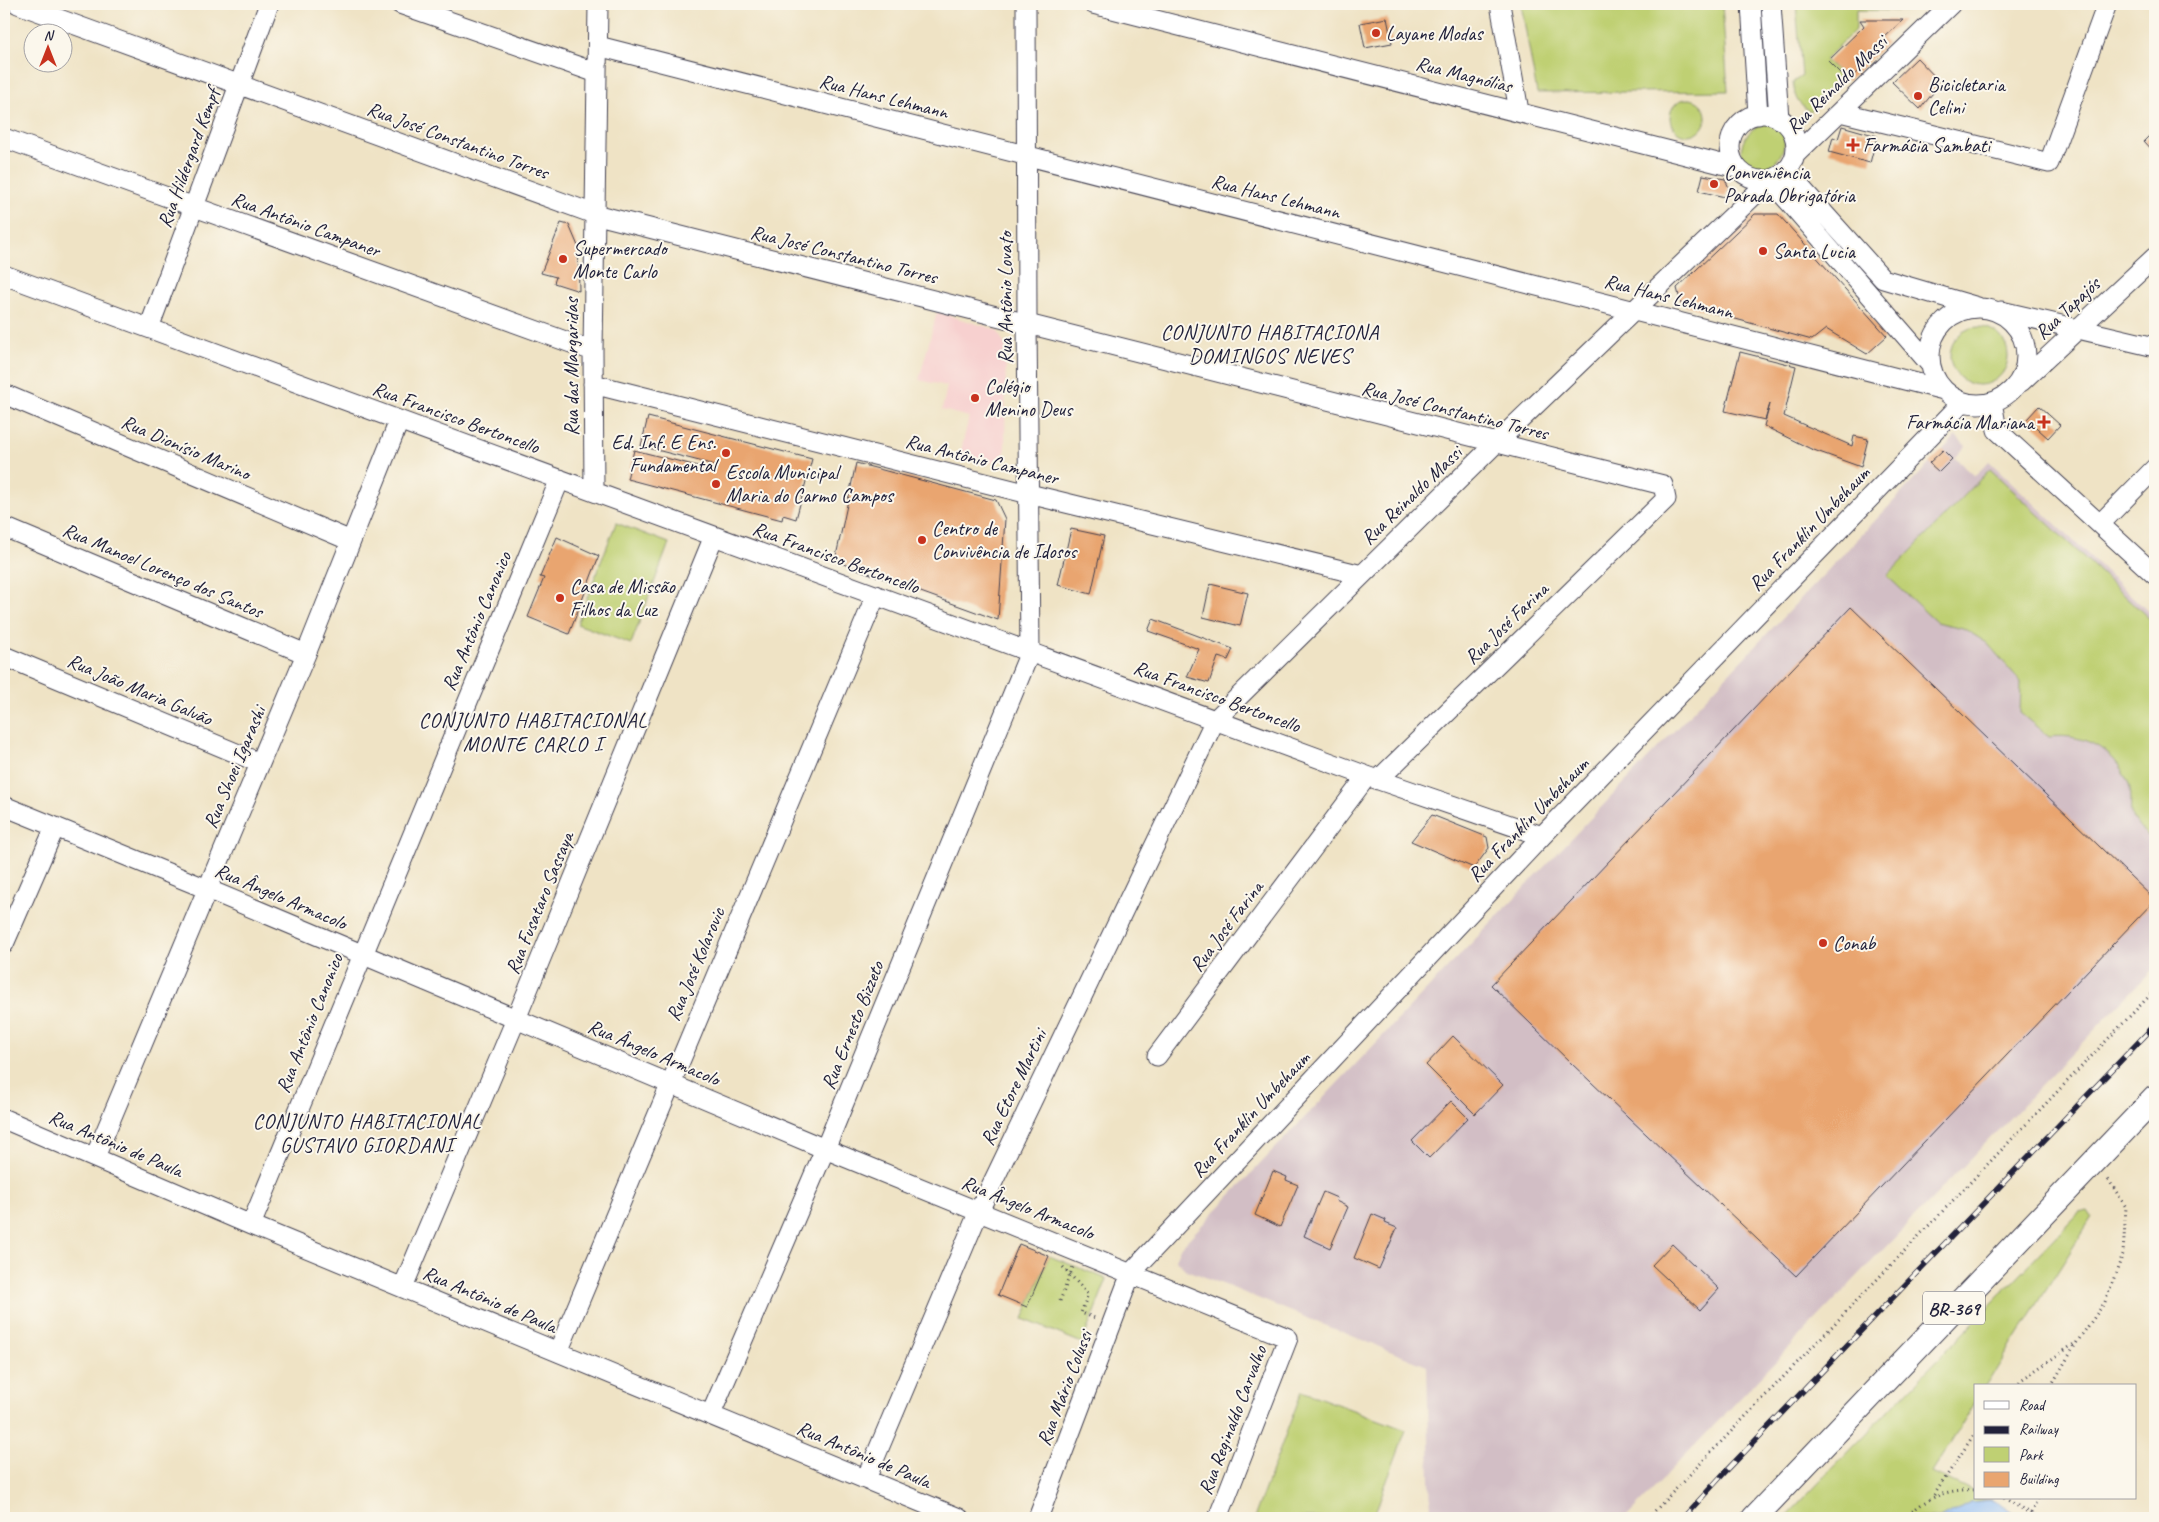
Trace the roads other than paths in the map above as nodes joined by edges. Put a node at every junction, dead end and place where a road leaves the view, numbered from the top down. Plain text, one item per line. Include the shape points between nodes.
1 (18, 4) edge
2 (269, 4) edge
3 (400, 4) edge
4 (598, 4) edge
5 (1026, 4) edge
6 (1093, 4) edge
7 (1500, 4) edge
8 (1751, 4) edge
9 (1771, 4) edge
10 (1951, 4) edge
11 (2108, 4) edge
12 (598, 46) junction
13 (597, 73) junction
14 (239, 84) junction
15 (1519, 111) junction
16 (1840, 112) junction
17 (1758, 115) junction
18 (1779, 119) junction
19 (4, 138) edge
20 (1027, 156) junction
21 (1737, 168) junction
22 (1784, 169) junction
23 (194, 208) junction
24 (594, 214) junction
25 (2155, 257) edge
26 (4, 276) edge
27 (1986, 308) junction
28 (1635, 311) junction
29 (1027, 324) junction
30 (149, 328) junction
31 (2078, 330) junction
32 (2155, 347) edge
33 (593, 351) junction
34 (1929, 362) junction
35 (593, 384) junction
36 (1944, 390) junction
37 (2010, 392) junction
38 (4, 394) edge
39 (1963, 402) junction
40 (1992, 402) junction
41 (400, 421) junction
42 (1496, 444) junction
43 (2155, 468) edge
44 (560, 479) junction
45 (594, 491) junction
46 (1029, 494) junction
47 (1666, 499) joint
48 (2100, 524) junction
49 (4, 527) edge
50 (714, 536) junction
51 (351, 541) junction
52 (1362, 575) junction
53 (2155, 575) edge
54 (876, 595) junction
55 (1030, 652) junction
56 (306, 654) junction
57 (4, 656) edge
58 (1215, 720) junction
59 (260, 763) junction
60 (1373, 778) junction
61 (4, 806) edge
62 (54, 827) junction
63 (1542, 836) junction
64 (207, 889) junction
65 (4, 944) edge
66 (362, 954) junction
67 (516, 1019) junction
68 (1157, 1056) dead end
69 (670, 1083) junction
70 (2152, 1103) edge
71 (4, 1119) edge
72 (825, 1149) junction
73 (94, 1157) junction
74 (979, 1211) junction
75 (251, 1225) junction
76 (1131, 1273) junction
77 (403, 1287) junction
78 (1288, 1338) joint
79 (558, 1352) junction
80 (711, 1414) junction
81 (866, 1479) junction
82 (959, 1518) edge
83 (1038, 1518) edge
84 (1218, 1518) edge
85 (1754, 1518) edge

1 - 14 street, Rua José Constantino Torres
2 - 14 street, Rua Hildergard Kempf
3 - 13 street
4 - 12 street, Rua das Margaridas
5 - 20 street, Rua Antônio Lovato
6 - 15 street, Rua Magnólias
7 - 15 street
8 - 17 street
9 - 18 street
10 - 16 street, Rua Reinaldo Massi
11 - 16 street via 2049,163
12 - 13 street, Rua das Margaridas
12 - 20 street, Rua Hans Lehmann
13 - 24 street, Rua das Margaridas
14 - 23 street, Rua Hildergard Kempf
14 - 24 street, Rua José Constantino Torres
15 - 21 street, Rua Magnólias
16 - 22 street, Rua Reinaldo Massi
17 - 18 street
17 - 21 street via 1741,123 1731,140 1732,159
18 - 22 street via 1788,125 1796,145
19 - 23 street, Rua Antônio Campaner
20 - 28 street, Rua Hans Lehmann
20 - 29 street, Rua Antônio Lovato
21 - 22 street via 1752,178
22 - 27 street via 1883,279
22 - 28 street, Rua Reinaldo Massi
22 - 34 street
23 - 30 street, Rua Hildergard Kempf
23 - 33 street, Rua Antônio Campaner
24 - 29 street, Rua José Constantino Torres
24 - 33 street, Rua das Margaridas
25 - 31 street, Rua Tapajós
26 - 30 street, Rua Francisco Bertoncello
27 - 31 street
27 - 34 street via 1960,311 1942,322 1931,341
27 - 37 street via 2000,313 2016,326 2025,345 2025,366 2017,385
28 - 36 street, Rua Hans Lehmann
28 - 42 street, Rua Reinaldo Massi
29 - 42 street, Rua José Constantino Torres
29 - 46 street, Rua Antônio Lovato
30 - 41 street, Rua Francisco Bertoncello
31 - 32 street
31 - 37 street, Rua Tapajós
33 - 35 street, Rua das Margaridas
34 - 36 street
35 - 45 street, Rua das Margaridas
35 - 46 street, Rua Antônio Campaner
36 - 39 street
37 - 40 street
38 - 51 street, Rua Dionísio Marino
39 - 40 street
39 - 63 street, Rua Franklin Umbehaum
40 - 48 street via 1997,430
41 - 44 street, Rua Francisco Bertoncello
41 - 51 street, Rua Shoei Igarashi
42 - 47 street, Rua José Constantino Torres via 1663,485
42 - 52 street, Rua Reinaldo Massi
43 - 48 street
44 - 45 street, Rua Francisco Bertoncello
44 - 66 street, Rua Antônio Canonico
45 - 50 street, Rua Francisco Bertoncello
46 - 52 street, Rua Antônio Campaner
46 - 55 street, Rua Antônio Lovato
47 - 60 street, Rua José Farina
48 - 53 street
49 - 56 street, Rua Manoel Lorenço dos Santos
50 - 54 street, Rua Francisco Bertoncello
50 - 67 street, Rua Fusataro Sassaya
51 - 56 street, Rua Shoei Igarashi
52 - 58 street, Rua Reinaldo Massi
54 - 55 street, Rua Francisco Bertoncello
54 - 69 street, Rua José Kolarovic
55 - 58 street, Rua Francisco Bertoncello
55 - 72 street, Rua Ernesto Bizzeto
56 - 59 street, Rua Shoei Igarashi
57 - 59 street, Rua João Maria Galvão
58 - 60 street, Rua Francisco Bertoncello
58 - 74 street, Rua Etore Martini
59 - 64 street, Rua Shoei Igarashi
60 - 63 street, Rua Francisco Bertoncello
60 - 68 street, Rua José Farina
61 - 62 street, Rua Ângelo Armacolo
62 - 64 street, Rua Ângelo Armacolo
62 - 65 street
63 - 76 street, Rua Franklin Umbehaum
64 - 66 street, Rua Ângelo Armacolo
64 - 73 street, Rua Shoei Igarashi
66 - 67 street, Rua Ângelo Armacolo
66 - 75 street, Rua Antônio Canonico
67 - 69 street, Rua Ângelo Armacolo
67 - 77 street, Rua Fusataro Sassaya
69 - 72 street, Rua Ângelo Armacolo
69 - 79 street, Rua José Kolarovic
70 - 85 main road, BR-369
71 - 73 street, Rua Antônio de Paula
72 - 74 street, Rua Ângelo Armacolo
72 - 80 street, Rua Ernesto Bizzeto
73 - 75 street, Rua Antônio de Paula
74 - 76 street, Rua Ângelo Armacolo
74 - 81 street, Rua Etore Martini
75 - 77 street, Rua Antônio de Paula
76 - 78 street, Rua Ângelo Armacolo
76 - 83 street, Rua Mário Colussi
77 - 79 street, Rua Antônio de Paula
78 - 84 street, Rua Reginaldo Carvalho
79 - 80 street, Rua Antônio de Paula
80 - 81 street, Rua Antônio de Paula
81 - 82 street, Rua Antônio de Paula

